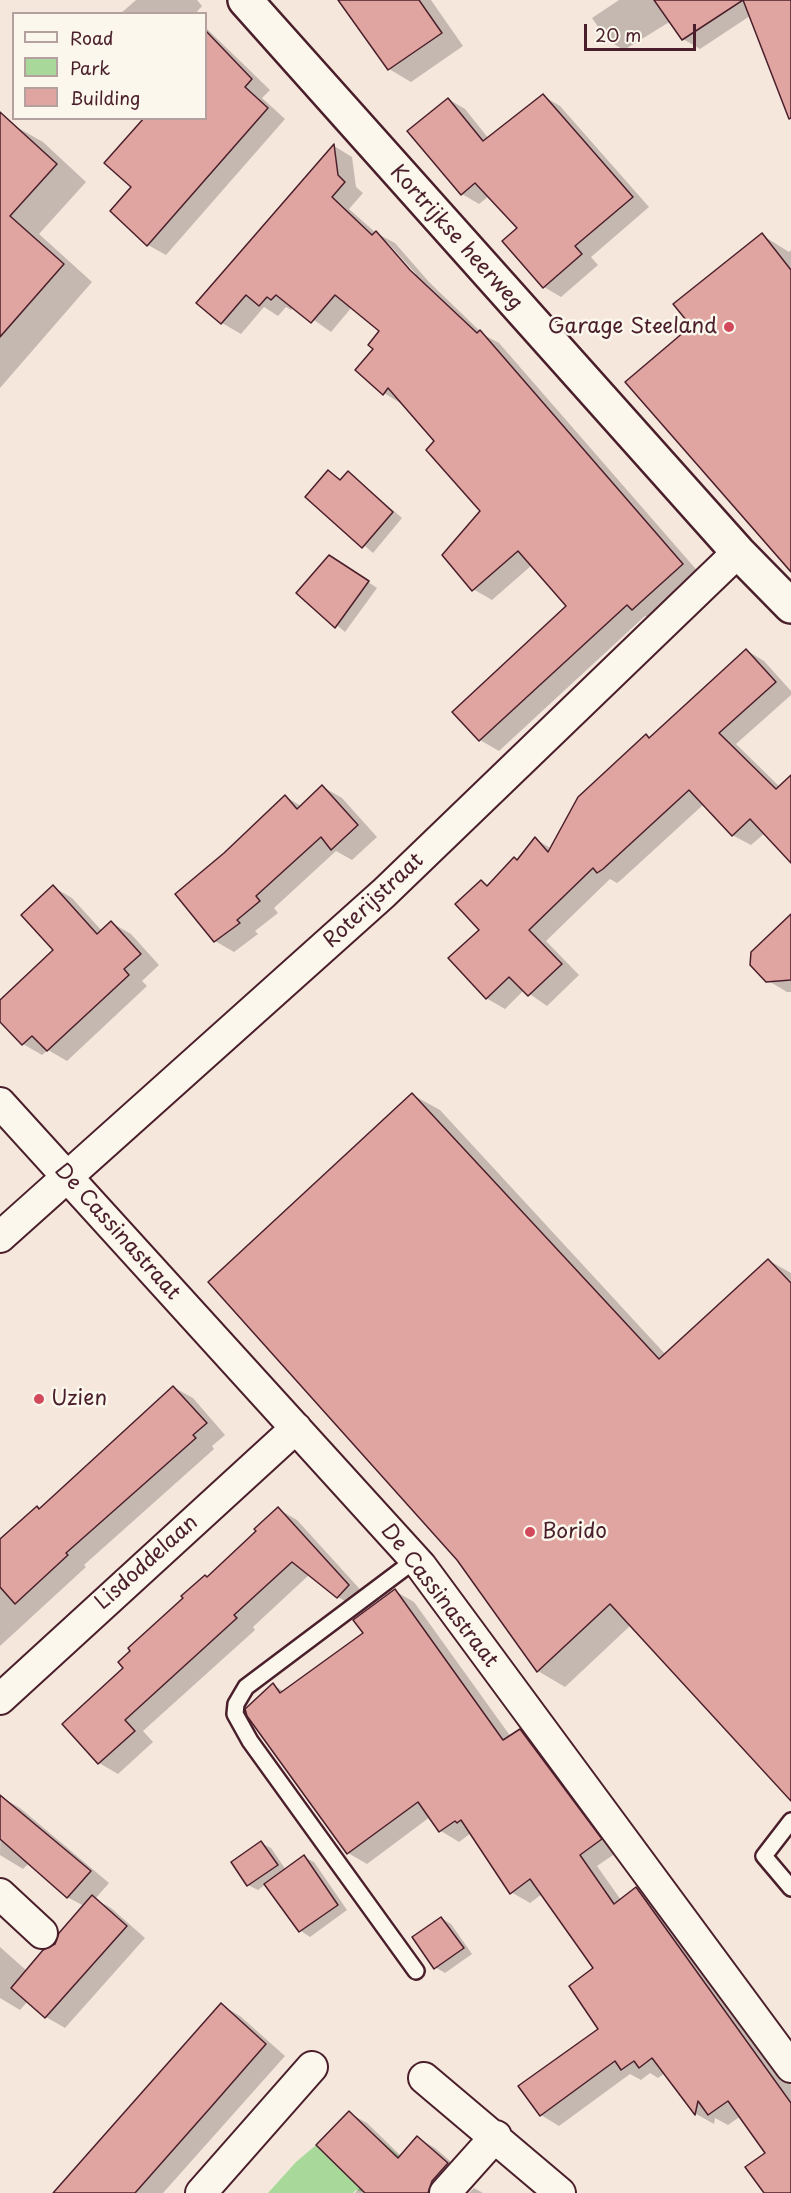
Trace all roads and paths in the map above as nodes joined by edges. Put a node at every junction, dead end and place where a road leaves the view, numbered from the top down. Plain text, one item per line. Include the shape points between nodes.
1 (245, 0) edge
2 (738, 552) junction
3 (791, 606) edge
4 (0, 1103) edge
5 (68, 1177) junction
6 (0, 1237) edge
7 (296, 1428) junction
8 (415, 1560) junction
9 (0, 1699) edge
10 (791, 1821) edge
11 (791, 1888) edge
12 (0, 1894) edge
13 (42, 1933) dead end
14 (416, 1971) dead end
15 (312, 2067) dead end
16 (791, 2067) edge
17 (424, 2078) dead end
18 (496, 2136) junction
19 (201, 2193) edge
20 (445, 2193) edge
21 (560, 2193) edge

1 - 2 street, Kortrijkse heerweg
2 - 3 street, Kortrijkse heerweg
2 - 5 street, Roterijstraat via 384,893
4 - 5 street, De Cassinastraat
5 - 6 street, Roterijstraat
5 - 7 street, De Cassinastraat
7 - 8 street, De Cassinastraat
7 - 9 street, Lisdoddelaan
8 - 14 lane via 246,1687 235,1714 250,1741
8 - 16 street, De Cassinastraat
10 - 11 lane via 764,1856
12 - 13 street
15 - 19 street
17 - 18 street
18 - 20 street
18 - 21 street

